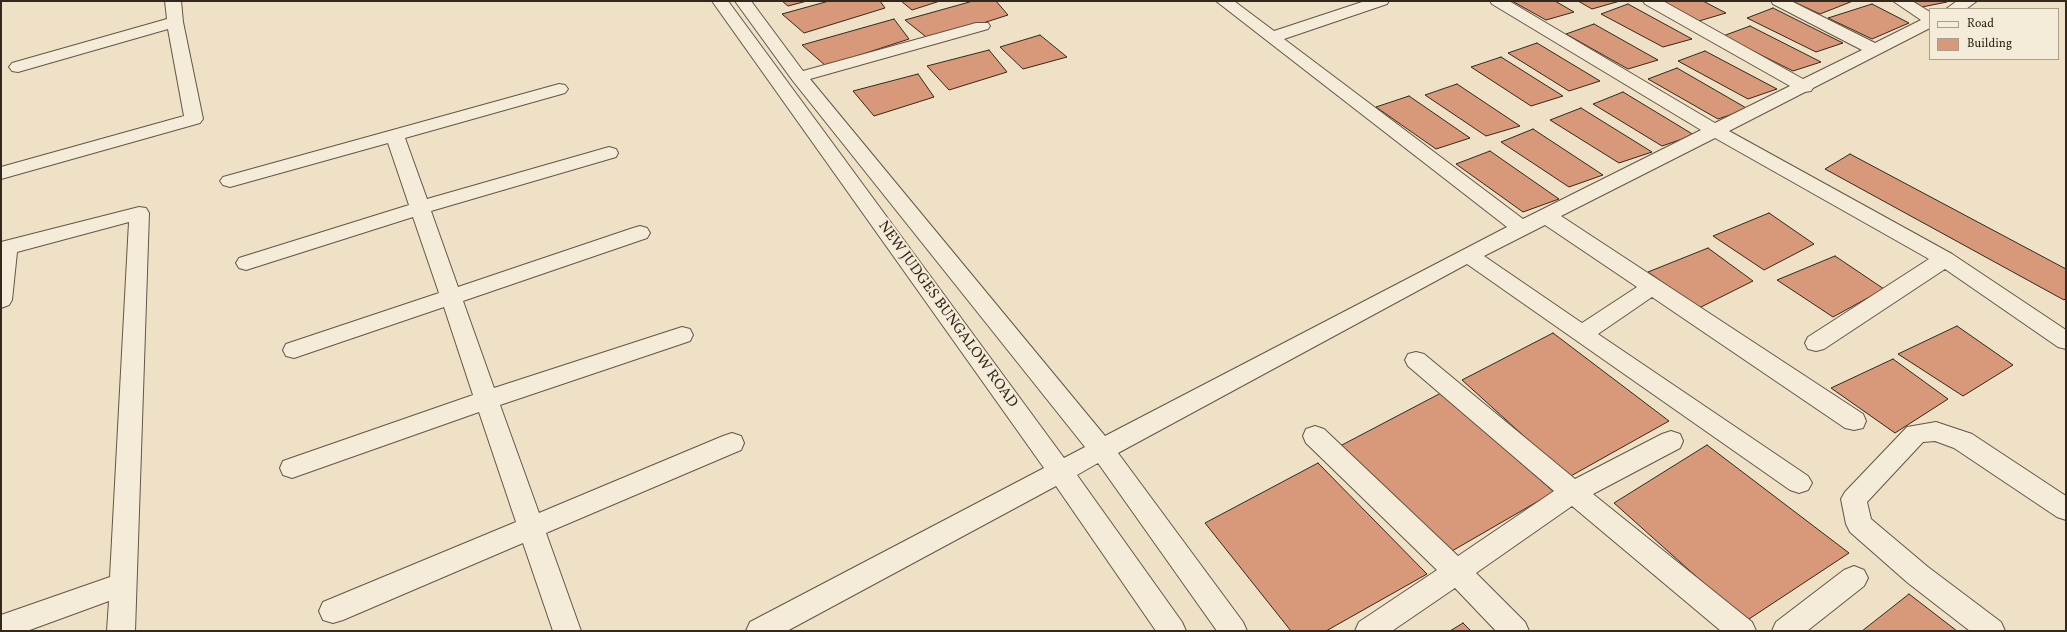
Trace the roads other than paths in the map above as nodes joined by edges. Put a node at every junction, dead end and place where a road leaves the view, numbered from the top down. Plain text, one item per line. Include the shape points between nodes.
1 (173, 1) edge
2 (720, 1) edge
3 (743, 1) edge
4 (1224, 1) edge
5 (1498, 1) edge
6 (1651, 1) edge
7 (1779, 1) edge
8 (1901, 1) edge
9 (1969, 1) edge
10 (1374, 2) edge
11 (1956, 8) edge
12 (1929, 19) edge
13 (1929, 21) edge
14 (175, 22) junction
15 (982, 26) dead end
16 (1272, 37) junction
17 (1875, 50) junction
18 (18, 67) dead end
19 (799, 77) junction
20 (1804, 86) junction
21 (559, 89) dead end
22 (1716, 131) junction
23 (395, 136) junction
24 (609, 153) dead end
25 (1, 173) edge
26 (230, 181) dead end
27 (420, 208) junction
28 (1546, 216) junction
29 (1522, 228) junction
30 (640, 233) dead end
31 (4, 248) edge
32 (1468, 256) junction
33 (1945, 259) junction
34 (246, 262) dead end
35 (1652, 286) junction
36 (451, 297) junction
37 (1, 300) edge
38 (682, 334) dead end
39 (1583, 334) junction
40 (2064, 337) edge
41 (1816, 343) dead end
42 (294, 350) dead end
43 (1416, 360) dead end
44 (487, 400) junction
45 (1854, 422) dead end
46 (1315, 436) dead end
47 (1671, 441) dead end
48 (732, 443) dead end
49 (1102, 450) junction
50 (292, 468) dead end
51 (1060, 471) junction
52 (1799, 483) dead end
53 (1573, 492) junction
54 (2066, 509) edge
55 (531, 527) junction
56 (1457, 572) junction
57 (1854, 578) dead end
58 (123, 584) junction
59 (333, 611) dead end
60 (1, 628) edge
61 (121, 631) edge
62 (567, 631) edge
63 (760, 631) edge
64 (1172, 631) edge
65 (1233, 631) edge
66 (1369, 631) edge
67 (1515, 631) edge
68 (1742, 631) edge
69 (1786, 631) edge
70 (1991, 631) edge

1 - 14 street
2 - 51 street, NEW JUDGES BUNGALOW ROAD
3 - 19 street
4 - 16 street
5 - 22 street
6 - 20 street
7 - 17 street
8 - 12 street
9 - 11 street
10 - 16 street
13 - 17 street
14 - 18 street
14 - 25 street via 194,118
15 - 19 street
16 - 29 street
17 - 20 street
19 - 49 street
20 - 22 street
21 - 23 street
22 - 28 street
22 - 33 street
23 - 26 street
23 - 27 street
24 - 27 street
27 - 34 street
27 - 36 street
28 - 29 street
28 - 35 street
29 - 32 street
30 - 36 street
31 - 37 street
31 - 58 street via 139,213
32 - 39 street
32 - 49 street
33 - 40 street
33 - 41 street
35 - 39 street
35 - 45 street
36 - 42 street
36 - 44 street
38 - 44 street
39 - 52 street
43 - 53 street
44 - 50 street
44 - 55 street
46 - 56 street
47 - 53 street
48 - 55 street
49 - 51 street
49 - 65 street
51 - 63 street
51 - 64 street, NEW JUDGES BUNGALOW ROAD
53 - 56 street
53 - 68 street
54 - 70 street via 1963,441 1936,431 1916,434 1854,499 1859,524 1918,575
55 - 59 street
55 - 62 street
56 - 66 street
56 - 67 street
57 - 69 street
58 - 60 street
58 - 61 street

